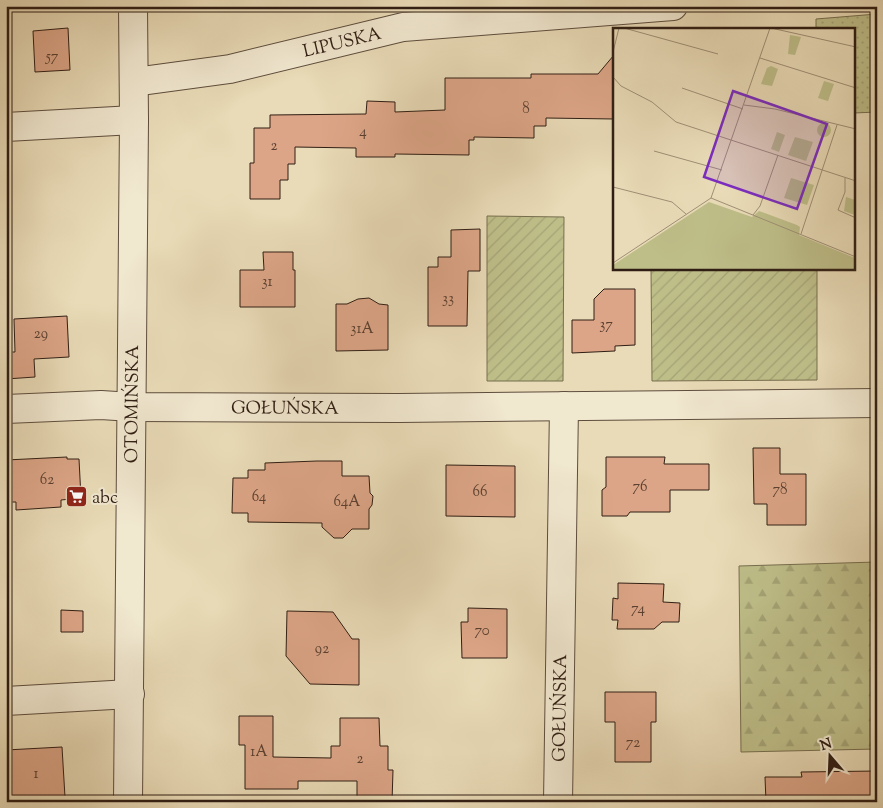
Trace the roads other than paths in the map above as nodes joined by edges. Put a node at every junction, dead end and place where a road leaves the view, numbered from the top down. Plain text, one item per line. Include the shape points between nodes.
1 (133, 6) edge
2 (673, 6) edge
3 (134, 82) junction
4 (134, 120) junction
5 (6, 127) edge
6 (877, 403) edge
7 (564, 406) junction
8 (132, 407) junction
9 (6, 409) edge
10 (130, 694) junction
11 (6, 701) edge
12 (128, 802) edge
13 (558, 802) edge

1 - 3 street, OTOMIŃSKA
2 - 3 street, LIPUSKA via 403,27 230,69
3 - 4 street, OTOMIŃSKA
4 - 5 street
4 - 8 street, OTOMIŃSKA
6 - 7 street, GOŁUŃSKA
7 - 8 street, GOŁUŃSKA
7 - 13 street, GOŁUŃSKA
8 - 9 street, GOŁUŃSKA
8 - 10 street, OTOMIŃSKA
10 - 11 street
10 - 12 street, OTOMIŃSKA

